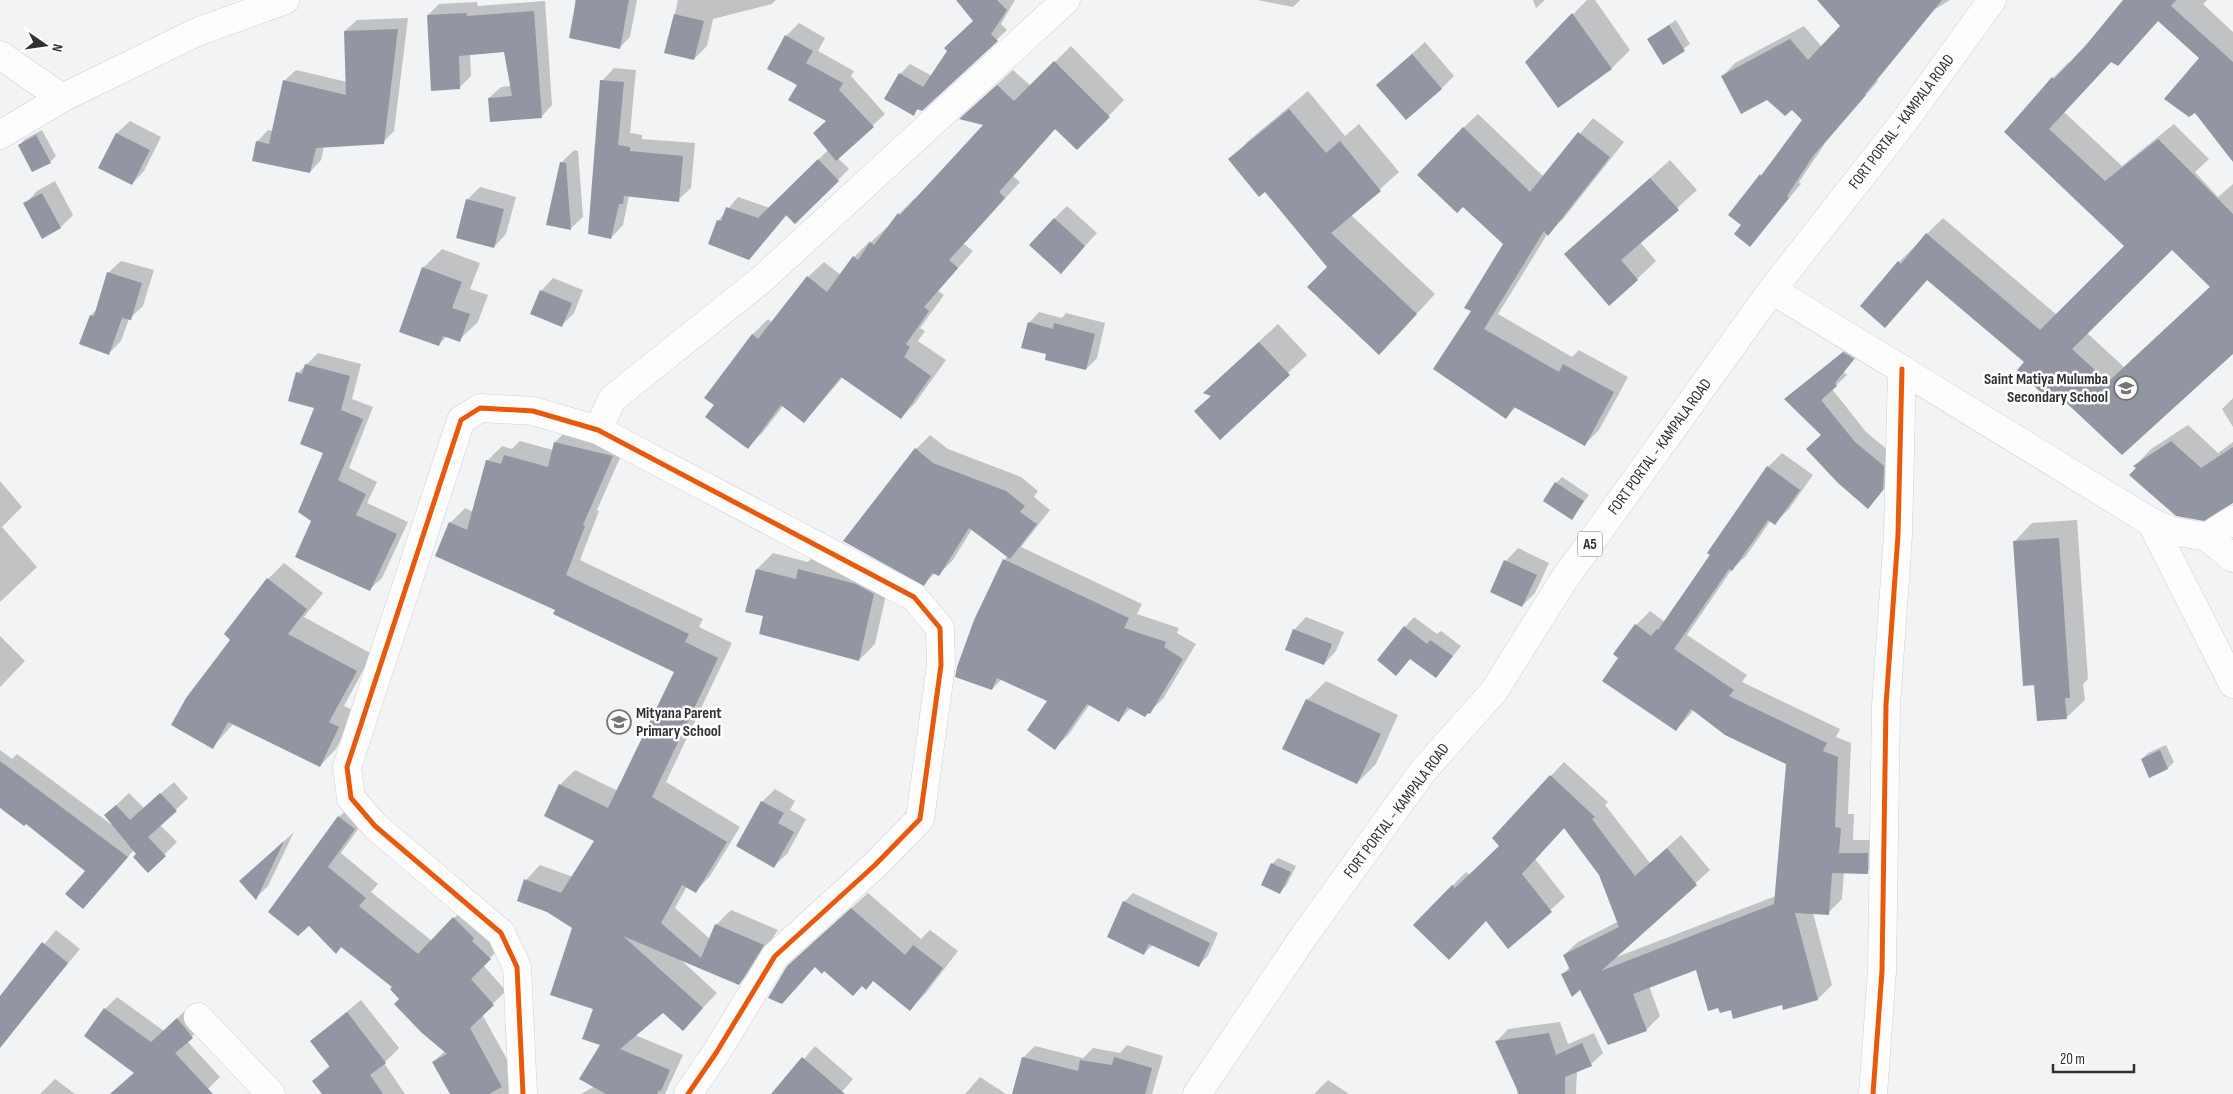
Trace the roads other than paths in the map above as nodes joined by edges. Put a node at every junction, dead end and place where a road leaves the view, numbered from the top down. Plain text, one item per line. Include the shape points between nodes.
1 (285, 0) edge
2 (1066, 0) edge
3 (1992, 0) edge
4 (0, 55) edge
5 (62, 98) junction
6 (0, 135) edge
7 (1772, 290) junction
8 (1902, 369) junction
9 (598, 430) junction
10 (2233, 520) edge
11 (2151, 522) junction
12 (2208, 537) junction
13 (2233, 558) edge
14 (2233, 684) edge
15 (198, 1017) dead end
16 (271, 1094) edge
17 (523, 1094) edge
18 (688, 1094) edge
19 (1197, 1094) edge
20 (1873, 1094) edge

1 - 5 street via 198,32
2 - 9 street via 761,280 612,399
3 - 7 street, FORT PORTAL - KAMPALA ROAD / A5 via 1903,123
4 - 5 street
5 - 6 street
7 - 8 street
7 - 19 street, FORT PORTAL - KAMPALA ROAD / A5 via 1563,582 1494,691 1423,771 1304,936
8 - 11 street
8 - 20 street via 1898,535 1886,705 1882,971
9 - 17 street via 533,410 480,408 461,420 347,766 350,798 375,826 501,933 516,968
9 - 18 street via 914,596 940,628 941,666 920,819 875,865 775,956
10 - 12 street
11 - 12 street via 2172,531
11 - 14 street
12 - 13 street
15 - 16 street

